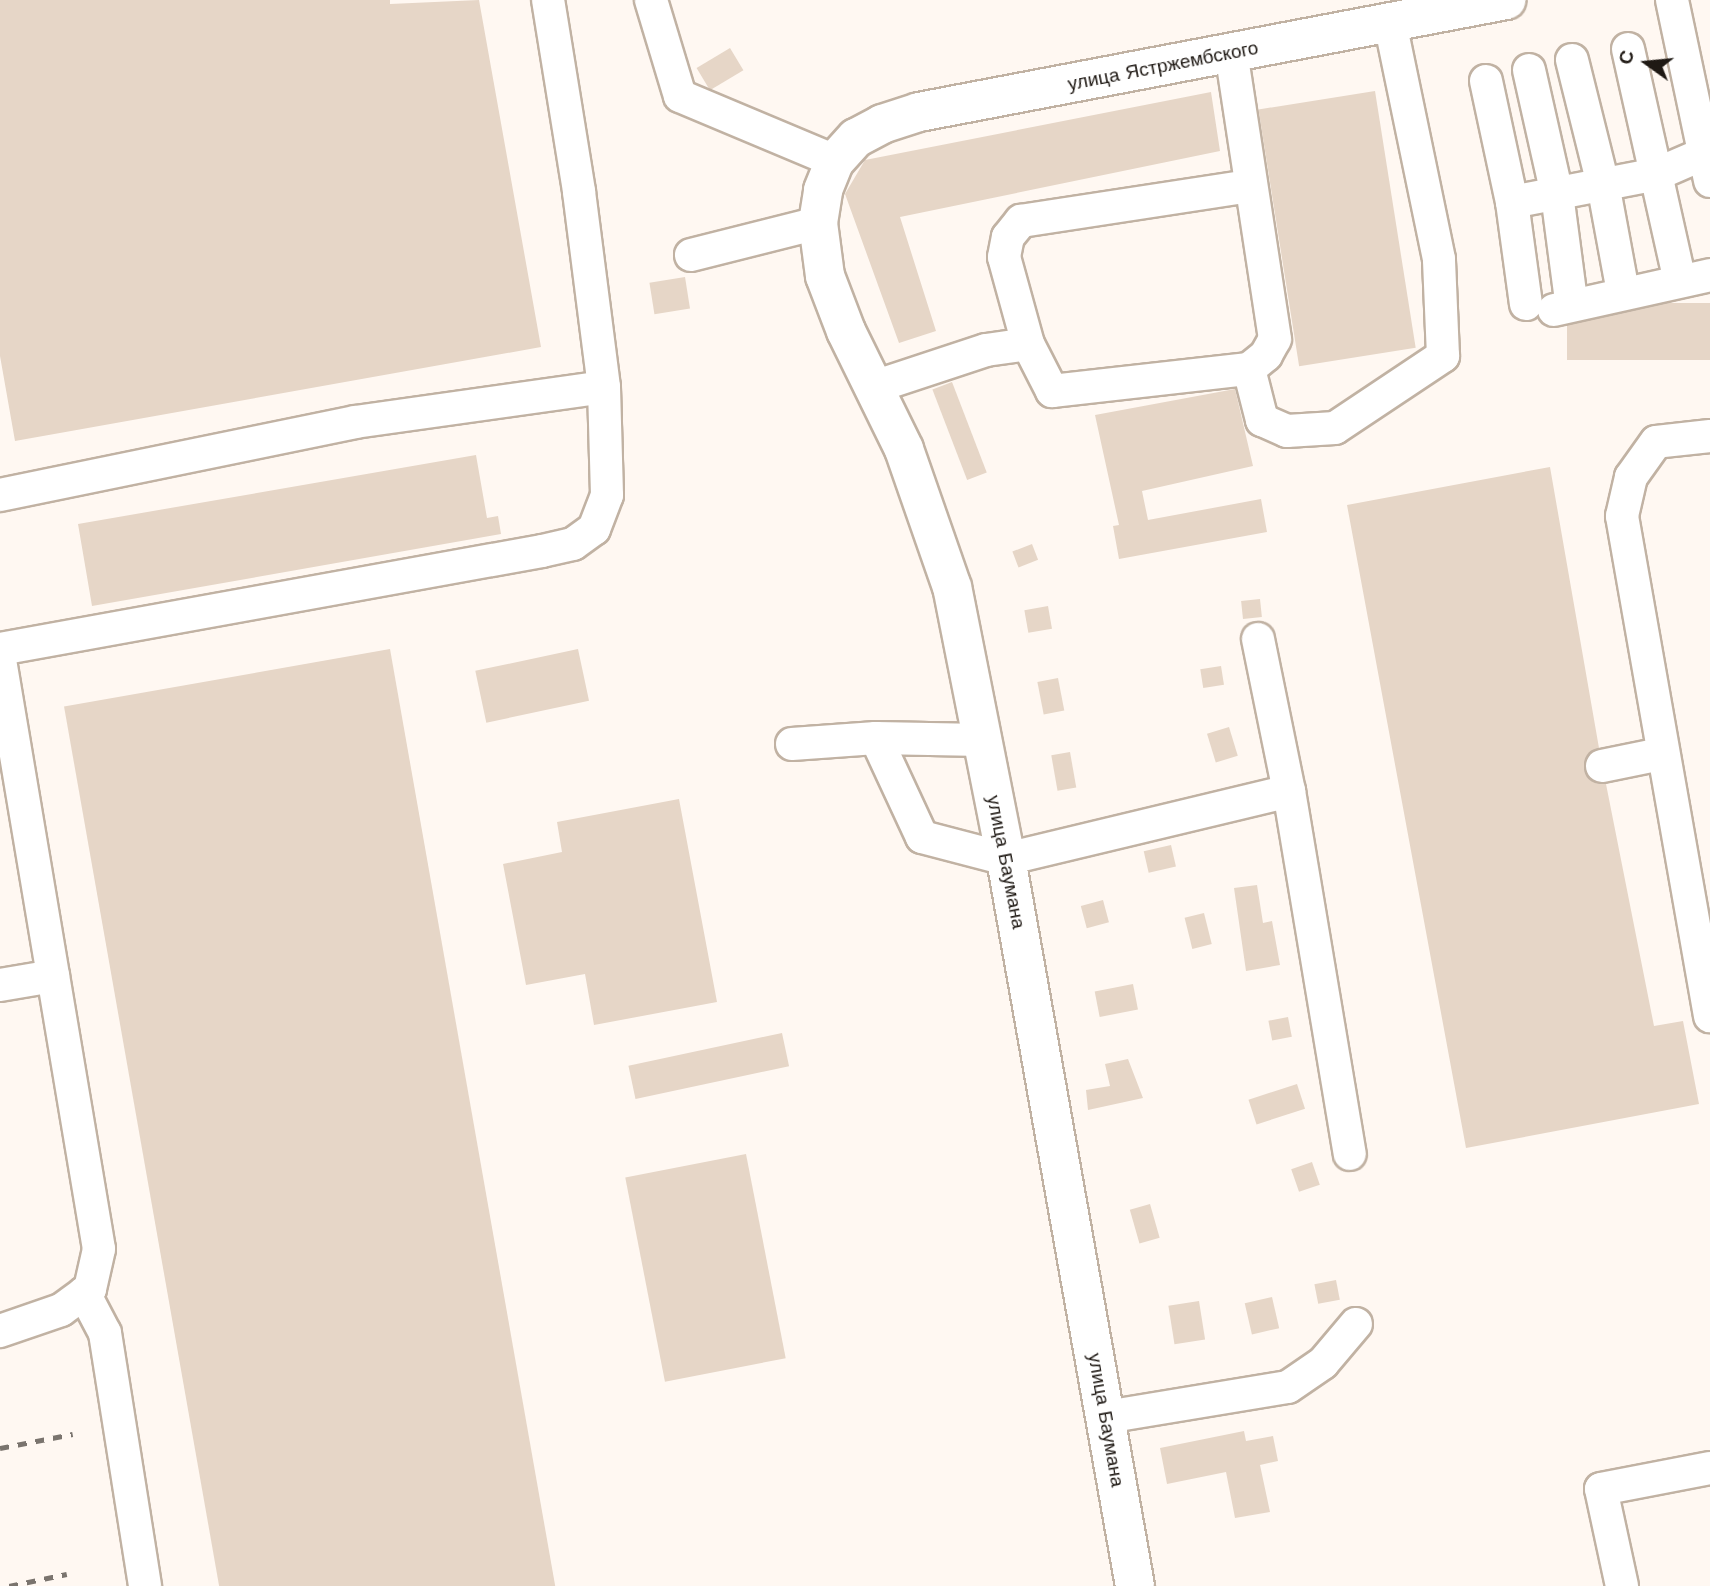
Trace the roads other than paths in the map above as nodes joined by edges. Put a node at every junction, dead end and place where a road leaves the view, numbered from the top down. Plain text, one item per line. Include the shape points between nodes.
1 (548, 0) edge
2 (630, 0) edge
3 (1506, 0) edge
4 (1672, 0) edge
5 (653, 12) edge
6 (1390, 22) junction
7 (1628, 50) dead end
8 (1231, 52) junction
9 (1572, 60) dead end
10 (1529, 70) dead end
11 (1486, 80) dead end
12 (835, 161) junction
13 (1707, 167) edge
14 (1657, 174) junction
15 (1603, 184) junction
16 (1249, 186) junction
17 (1557, 194) junction
18 (1512, 202) junction
19 (818, 223) junction
20 (691, 255) dead end
21 (1677, 269) dead end
22 (1710, 275) edge
23 (1622, 287) dead end
24 (1550, 302) junction
25 (1028, 344) junction
26 (1249, 369) junction
27 (604, 387) junction
28 (874, 387) junction
29 (1710, 436) edge
30 (0, 495) edge
31 (1258, 639) dead end
32 (0, 649) edge
33 (0, 660) edge
34 (876, 738) junction
35 (983, 740) junction
36 (792, 744) dead end
37 (1661, 754) junction
38 (1602, 766) dead end
39 (1289, 791) junction
40 (1006, 859) junction
41 (53, 976) junction
42 (0, 985) edge
43 (1710, 1016) edge
44 (1350, 1154) dead end
45 (84, 1293) junction
46 (1356, 1324) dead end
47 (0, 1331) edge
48 (1106, 1417) junction
49 (1710, 1468) edge
50 (145, 1586) edge
51 (1135, 1586) edge
52 (1622, 1586) edge

1 - 27 street
2 - 5 street
3 - 6 main road, улица Ястржембского
4 - 13 street
5 - 12 street via 680,96
6 - 8 main road, улица Ястржембского
6 - 26 street via 1438,259 1443,356 1335,428 1287,431 1262,420
7 - 14 street
8 - 12 main road, улица Ястржембского via 919,113 856,138
8 - 16 street
9 - 15 street
10 - 17 street
11 - 18 street
12 - 19 main road, улица Баумана
13 - 14 street
14 - 15 street
14 - 21 street
15 - 17 street
15 - 23 street
16 - 25 street via 1021,221 1008,237 1004,257
16 - 26 street via 1275,339 1266,355
17 - 18 street
17 - 24 street
18 - 24 street
19 - 20 street
19 - 28 main road, улица Баумана via 825,276
22 - 24 street
25 - 26 street via 1052,391
25 - 28 street via 986,350
27 - 30 street via 355,422
27 - 32 street via 607,495 594,529 573,544
28 - 35 main road, улица Баумана via 904,449 952,587
29 - 37 street via 1656,442 1631,477 1622,516
31 - 39 street
33 - 41 street
34 - 35 street
34 - 36 street
34 - 40 street via 922,837
35 - 40 main road, улица Баумана
37 - 38 street
37 - 43 street
39 - 40 street
39 - 44 street
40 - 48 main road, улица Баумана
41 - 42 street
41 - 45 street via 99,1249 90,1289
45 - 47 street via 61,1310
45 - 50 street via 105,1333
46 - 48 street via 1323,1363 1288,1387
48 - 51 main road, улица Баумана
49 - 52 street via 1601,1489

